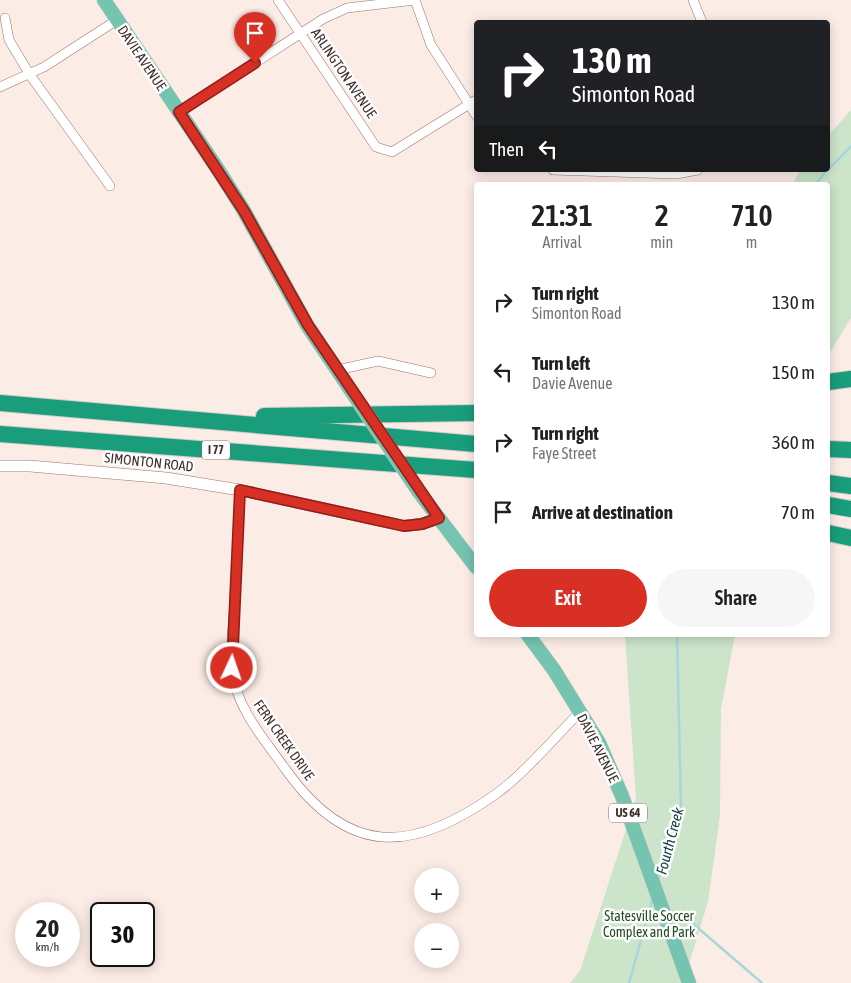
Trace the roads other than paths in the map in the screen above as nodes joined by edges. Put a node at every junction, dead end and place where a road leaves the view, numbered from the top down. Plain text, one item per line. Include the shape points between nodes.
1 (104, 0) edge
2 (278, 0) edge
3 (415, 0) edge
4 (693, 0) edge
5 (345, 4) edge
6 (5, 18) dead end
7 (117, 20) junction
8 (701, 20) edge
9 (301, 33) junction
10 (30, 75) junction
11 (0, 88) edge
12 (472, 102) edge
13 (179, 112) junction
14 (614, 172) edge
15 (687, 172) edge
16 (110, 186) dead end
17 (336, 370) junction
18 (431, 373) dead end
19 (851, 379) edge
20 (830, 382) edge
21 (0, 403) edge
22 (474, 413) edge
23 (179, 418) junction
24 (0, 434) edge
25 (406, 437) junction
26 (474, 439) edge
27 (474, 444) edge
28 (830, 449) edge
29 (851, 450) edge
30 (0, 466) edge
31 (474, 470) edge
32 (830, 483) edge
33 (851, 486) edge
34 (240, 490) junction
35 (830, 505) edge
36 (851, 509) edge
37 (439, 518) junction
38 (830, 533) edge
39 (851, 538) edge
40 (474, 563) edge
41 (529, 637) edge
42 (580, 712) junction
43 (689, 983) edge

1 - 7 main road, DAVIE AVENUE
2 - 9 street, ARLINGTON AVENUE
3 - 5 street
3 - 12 street via 431,45
4 - 8 street
5 - 9 street
6 - 10 street via 9,40
7 - 10 street
7 - 13 main road, DAVIE AVENUE
9 - 12 street, ARLINGTON AVENUE via 376,147 392,152
9 - 13 street
10 - 11 street
10 - 16 street
13 - 17 main road, DAVIE AVENUE via 244,211
14 - 15 street
17 - 18 street via 378,361
17 - 37 main road, DAVIE AVENUE, bridge
19 - 20 highway
21 - 23 highway, I 77
22 - 23 highway
23 - 25 highway, I 77
24 - 31 highway, I 77
25 - 26 highway
25 - 27 highway, I 77
28 - 29 highway
30 - 34 street, SIMONTON ROAD via 166,478
32 - 33 highway
34 - 37 street, SIMONTON ROAD via 404,526
34 - 42 street, FERN CREEK DRIVE via 232,668 240,701 294,781 321,809 345,827 380,838 406,838 449,822 497,793
35 - 36 highway
37 - 40 main road, DAVIE AVENUE
38 - 39 highway
41 - 42 main road, DAVIE AVENUE / US 64
42 - 43 main road, DAVIE AVENUE / US 64 via 599,744 622,796

